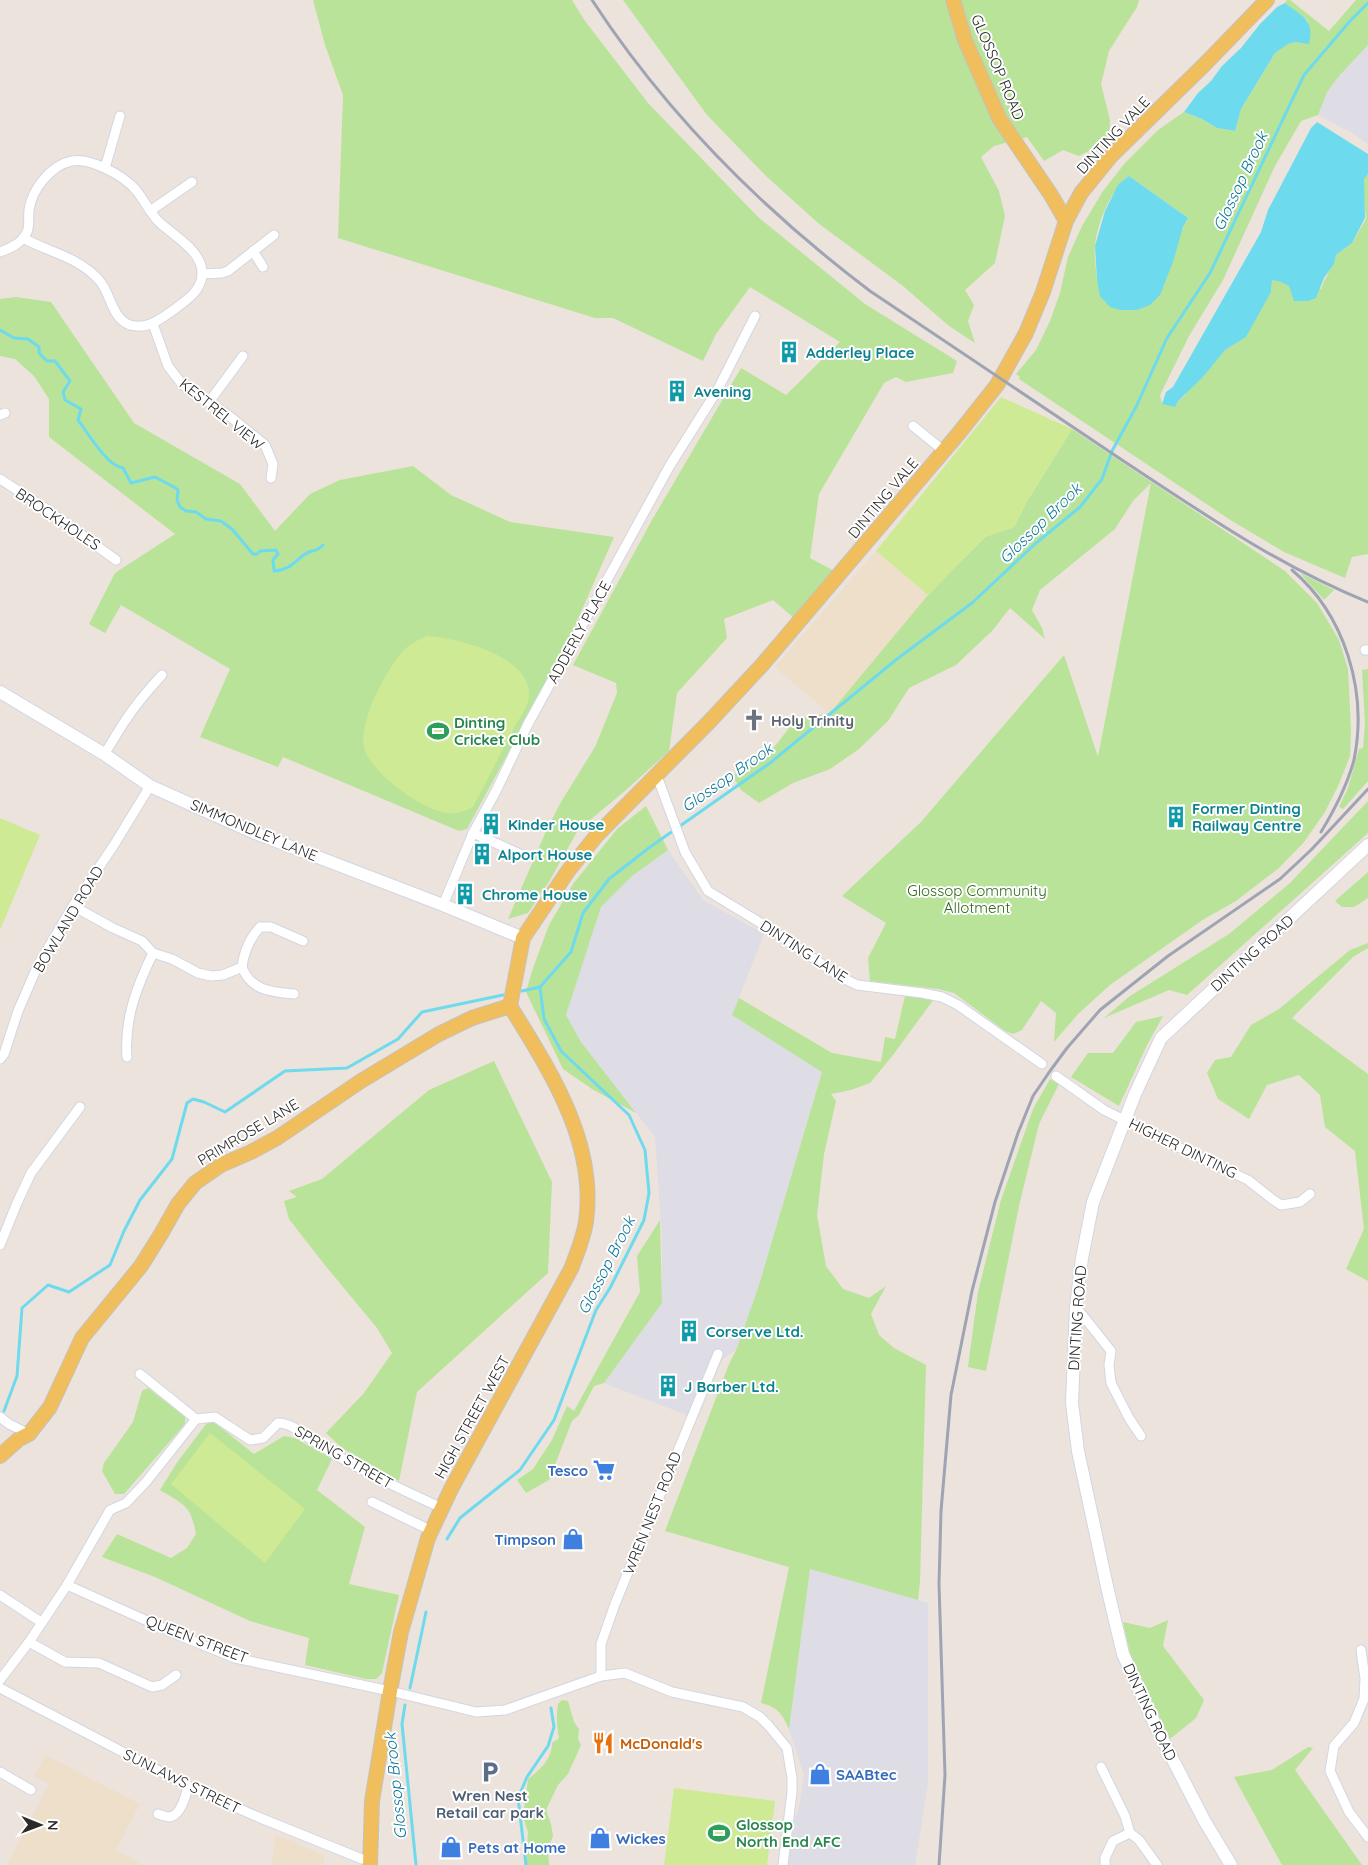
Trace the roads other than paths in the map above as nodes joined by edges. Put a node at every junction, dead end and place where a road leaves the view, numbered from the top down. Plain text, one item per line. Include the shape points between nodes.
1 (953, 0) edge
2 (1267, 0) edge
3 (120, 116) dead end
4 (105, 168) junction
5 (192, 182) dead end
6 (150, 211) junction
7 (1066, 221) junction
8 (274, 235) dead end
9 (23, 238) junction
10 (253, 251) junction
11 (0, 252) edge
12 (263, 267) dead end
13 (202, 274) junction
14 (755, 316) dead end
15 (153, 324) junction
16 (243, 356) dead end
17 (209, 402) junction
18 (913, 426) dead end
19 (944, 451) junction
20 (271, 478) dead end
21 (0, 479) edge
22 (116, 560) dead end
23 (162, 675) dead end
24 (0, 692) edge
25 (104, 754) junction
26 (657, 776) junction
27 (150, 786) junction
28 (473, 833) junction
29 (1367, 848) edge
30 (520, 854) dead end
31 (443, 905) junction
32 (73, 906) junction
33 (523, 938) junction
34 (303, 941) dead end
35 (153, 952) junction
36 (242, 967) junction
37 (294, 994) dead end
38 (510, 1006) junction
39 (127, 1057) dead end
40 (0, 1059) edge
41 (1042, 1064) dead end
42 (1056, 1076) dead end
43 (80, 1107) dead end
44 (1125, 1120) junction
45 (1310, 1194) dead end
46 (0, 1245) edge
47 (1076, 1307) junction
48 (718, 1354) dead end
49 (140, 1374) dead end
50 (0, 1417) edge
51 (196, 1419) junction
52 (29, 1434) junction
53 (1141, 1436) dead end
54 (0, 1456) edge
55 (372, 1502) dead end
56 (442, 1508) junction
57 (432, 1531) junction
58 (67, 1585) junction
59 (0, 1595) edge
60 (41, 1622) junction
61 (29, 1642) junction
62 (1361, 1650) dead end
63 (176, 1675) dead end
64 (601, 1676) junction
65 (0, 1680) edge
66 (0, 1688) edge
67 (390, 1691) junction
68 (1366, 1696) edge
69 (1100, 1768) dead end
70 (0, 1772) edge
71 (36, 1781) dead end
72 (188, 1786) junction
73 (158, 1814) dead end
74 (1130, 1833) junction
75 (1368, 1838) edge
76 (370, 1862) edge
77 (783, 1865) edge
78 (1105, 1865) edge
79 (1157, 1865) edge
80 (1231, 1865) edge

1 - 7 main road, GLOSSOP ROAD via 965,40 998,118
2 - 7 main road, DINTING VALE via 1111,156 1081,193
3 - 4 street
4 - 6 street via 135,189
4 - 9 street via 72,161 47,176 31,200 28,231
5 - 6 street
6 - 13 street via 195,254
7 - 19 main road, DINTING VALE via 1026,333 996,384
8 - 10 street
9 - 11 street
9 - 15 street via 89,270 105,288 115,313 122,320 131,325
10 - 12 street
10 - 13 street via 222,274
13 - 15 street via 193,293
14 - 28 street, ADDERLY PLACE via 730,367 637,524 528,724
15 - 17 street, KESTREL VIEW via 168,366 181,383 197,397
16 - 17 street
17 - 20 street, KESTREL VIEW via 264,445 274,464
18 - 19 street
19 - 26 main road, DINTING VALE via 762,666
21 - 22 street, BROCKHOLES
23 - 25 street via 124,722
24 - 25 street, SIMMONDLEY LANE
25 - 27 street, SIMMONDLEY LANE
26 - 33 main road, DINTING VALE via 597,835 568,871
26 - 41 street, DINTING LANE via 682,844 708,891 839,976 857,985 942,997
27 - 31 street, SIMMONDLEY LANE via 255,833
27 - 32 street, BOWLAND ROAD
28 - 30 street
28 - 31 street, ADDERLY PLACE
29 - 44 street, DINTING ROAD via 1161,1038
31 - 33 street, SIMMONDLEY LANE
32 - 35 street via 142,941
32 - 40 street, BOWLAND ROAD via 38,965
33 - 38 main road, DINTING VALE
34 - 36 street via 270,927 260,928 251,937
35 - 36 street via 211,976
35 - 39 street via 131,1006 125,1040
36 - 37 street via 246,978 257,985 271,992
38 - 52 main road, PRIMROSE LANE via 472,1018 439,1034 360,1081 277,1138 221,1164 195,1183 178,1204 141,1266 82,1338 50,1407
38 - 56 main road, HIGH STREET WEST via 555,1083 575,1127 587,1186 586,1223 571,1269
42 - 44 street, HIGHER DINTING via 1104,1110
43 - 46 street via 32,1173
44 - 45 street, HIGHER DINTING via 1242,1176 1281,1204 1300,1202
44 - 47 street, DINTING ROAD via 1093,1202
47 - 53 street via 1111,1351 1111,1383
47 - 80 street, DINTING ROAD via 1072,1403 1078,1451 1123,1654 1160,1736
48 - 64 street, WREN NEST ROAD via 615,1604 601,1644
49 - 51 street
50 - 52 street
51 - 56 street, SPRING STREET via 215,1416 250,1440 263,1438 278,1423 289,1424 329,1451
51 - 58 street via 146,1482 126,1503 110,1510
52 - 54 main road, PRIMROSE LANE
55 - 57 street
56 - 57 main road, HIGH STREET WEST
57 - 67 main road, HIGH STREET WEST via 401,1632
58 - 60 street
58 - 67 street, QUEEN STREET via 235,1658
59 - 60 street
60 - 61 street
61 - 63 street via 65,1662 99,1663 152,1687 162,1686
61 - 65 street
62 - 68 street
64 - 67 street, QUEEN STREET via 504,1710 486,1712
64 - 77 street, QUEEN STREET via 625,1673 672,1692 743,1707 768,1725 786,1748 792,1778
66 - 72 street, SUNLAWS STREET
67 - 76 main road, HIGH STREET WEST via 372,1801
68 - 75 street via 1354,1723 1334,1746 1330,1770 1349,1812
69 - 74 street via 1125,1816
70 - 71 street via 31,1792
72 - 73 street via 184,1802 175,1814 170,1817
72 - 76 street, SUNLAWS STREET
74 - 78 street via 1113,1841
74 - 79 street

